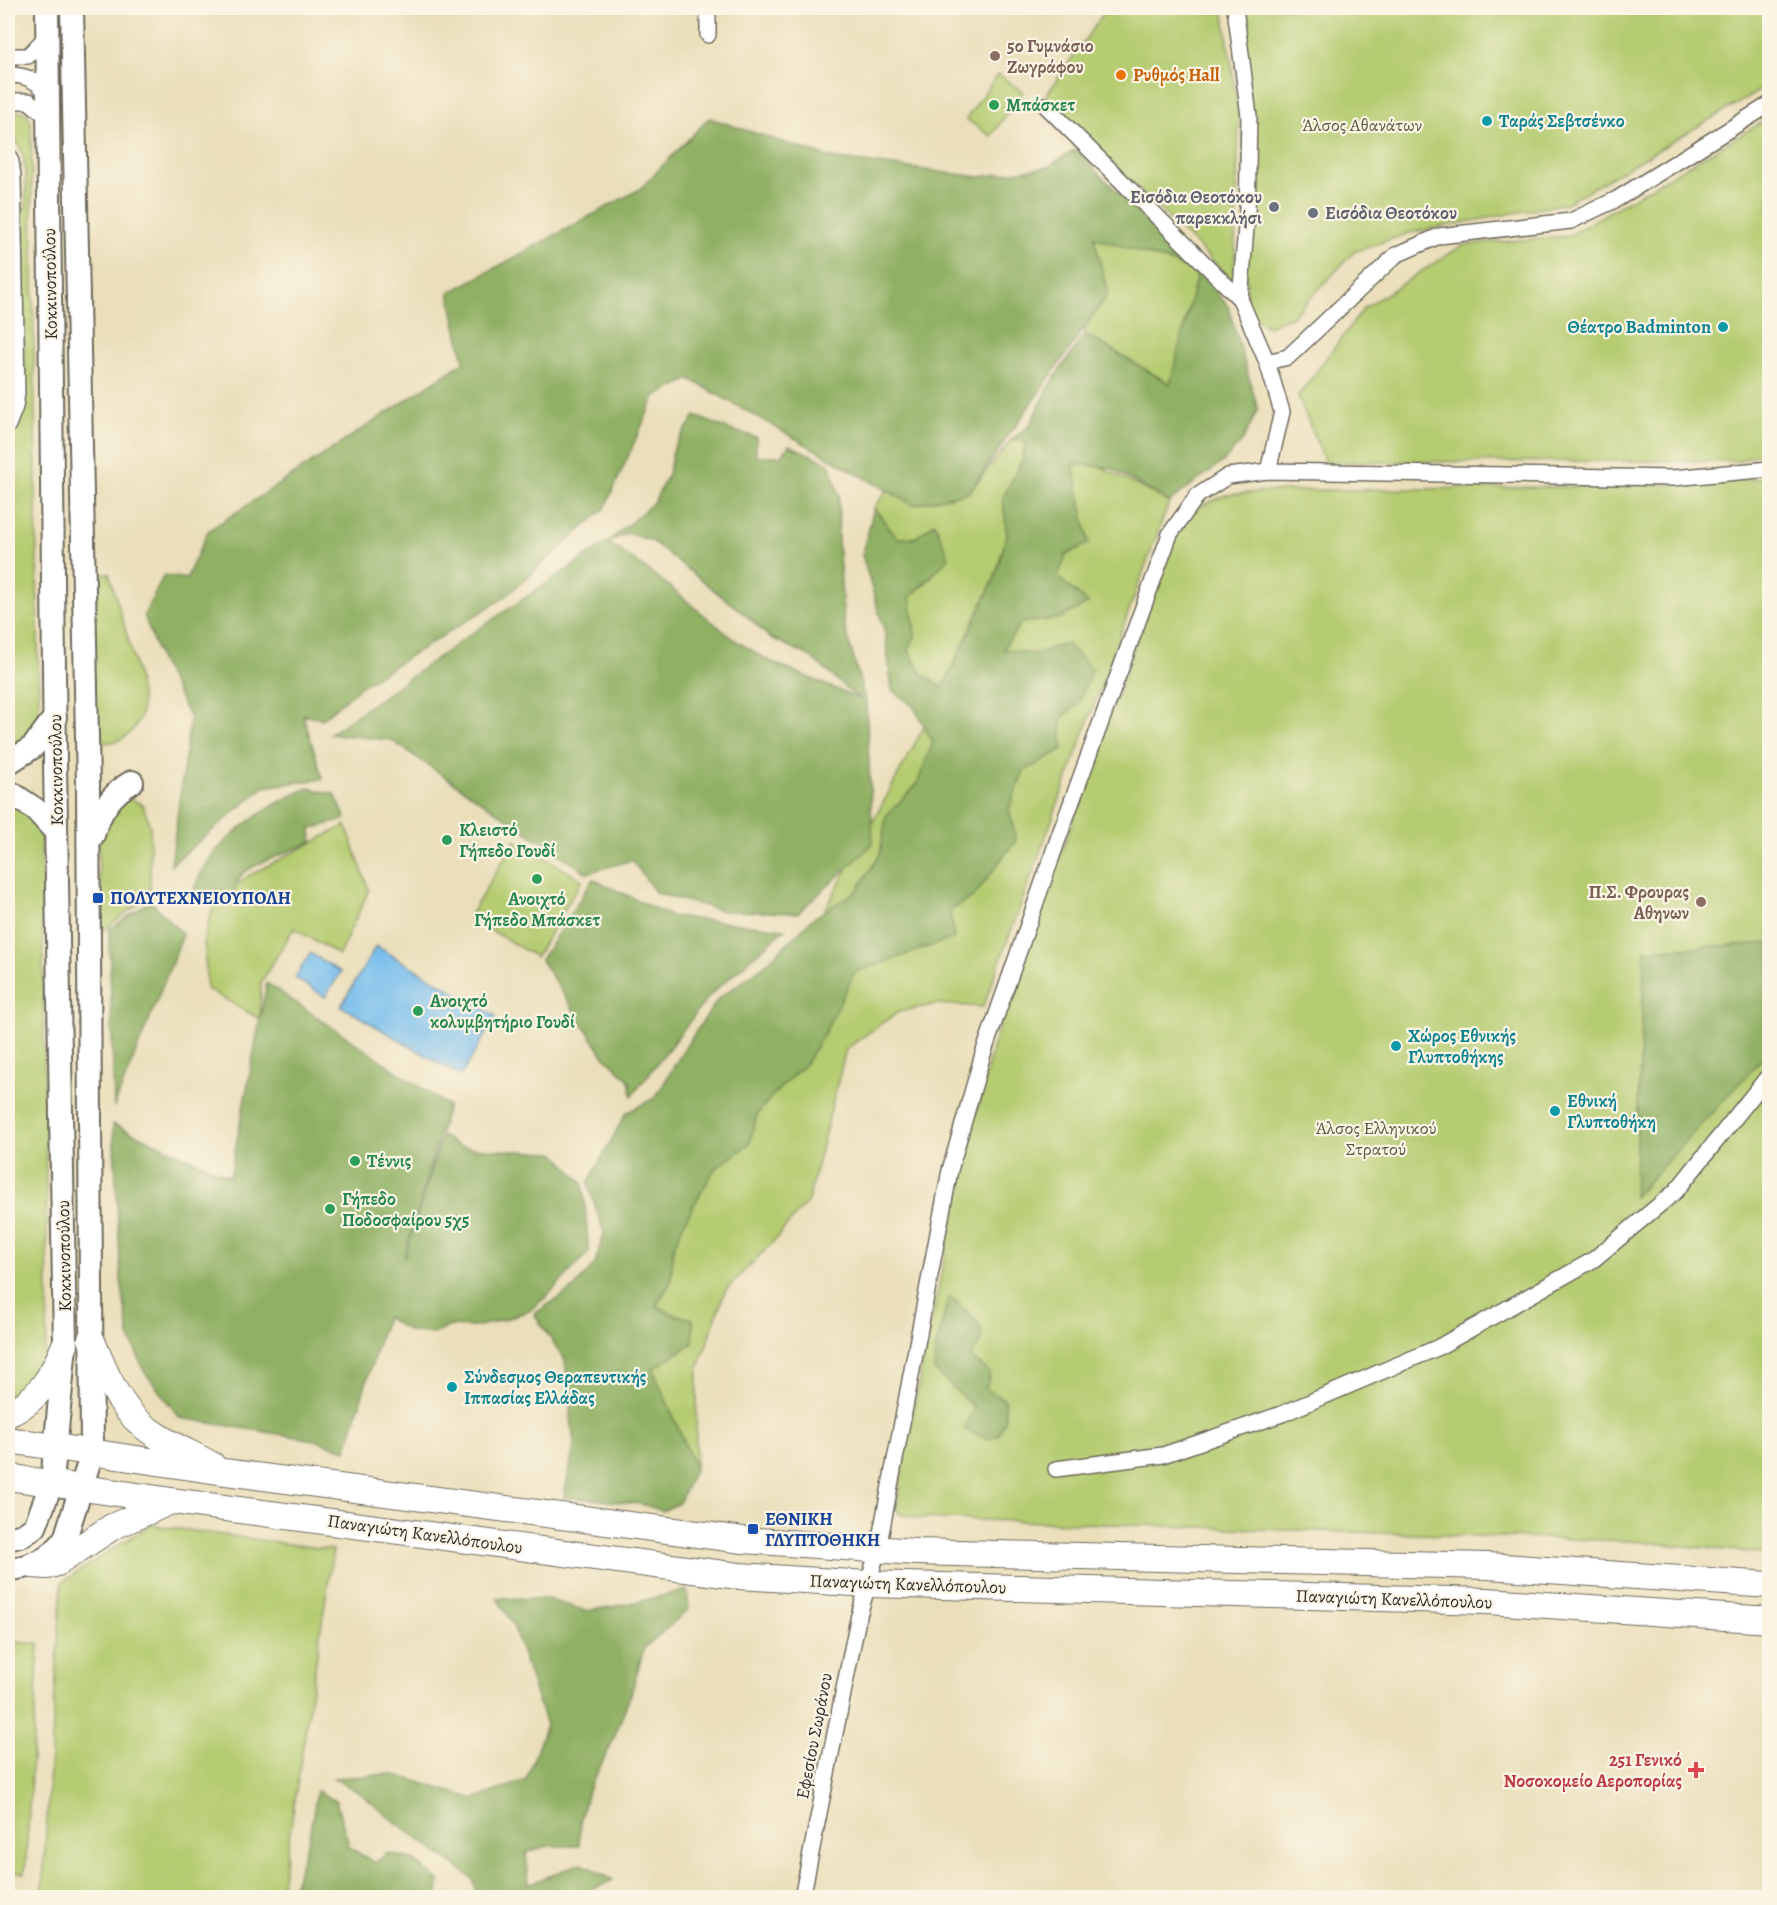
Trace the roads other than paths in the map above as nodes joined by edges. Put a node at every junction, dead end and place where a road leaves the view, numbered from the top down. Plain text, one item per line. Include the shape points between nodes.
1 (47, 8) edge
2 (72, 8) edge
3 (708, 8) edge
4 (1235, 8) edge
5 (708, 35) dead end
6 (48, 36) junction
7 (8, 56) edge
8 (8, 75) edge
9 (48, 93) junction
10 (8, 101) edge
11 (1770, 104) edge
12 (1045, 105) dead end
13 (48, 118) junction
14 (8, 155) edge
15 (1240, 299) junction
16 (1268, 362) junction
17 (8, 425) edge
18 (1770, 469) edge
19 (1268, 471) junction
20 (55, 717) junction
21 (8, 763) edge
22 (132, 782) dead end
23 (8, 791) edge
24 (56, 832) junction
25 (89, 848) junction
26 (1770, 1074) edge
27 (91, 1339) junction
28 (65, 1345) junction
29 (8, 1414) edge
30 (8, 1440) edge
31 (55, 1448) junction
32 (92, 1453) junction
33 (1056, 1469) dead end
34 (225, 1472) junction
35 (8, 1477) edge
36 (52, 1482) junction
37 (82, 1487) junction
38 (172, 1501) junction
39 (8, 1539) edge
40 (878, 1549) junction
41 (20, 1567) edge
42 (869, 1584) junction
43 (1770, 1585) edge
44 (1770, 1620) edge
45 (802, 1898) edge

1 - 6 main road, Κοκκινοπούλου
2 - 25 main road, Κοκκινοπούλου
3 - 5 street
4 - 15 street via 1249,116
6 - 7 street via 28,56
6 - 9 main road, Κοκκινοπούλου
8 - 9 street via 34,80
9 - 13 main road, Κοκκινοπούλου
10 - 13 street via 29,101
11 - 16 street via 1617,199 1571,221 1439,236 1396,255 1287,357
12 - 15 street
13 - 20 main road, Κοκκινοπούλου
14 - 17 street via 13,176 17,393
15 - 16 street
16 - 19 street via 1282,412
18 - 19 street, Εφεσίου Σωράνου via 1673,478
19 - 40 street, Εφεσίου Σωράνου via 1228,476 1197,496 1170,534 1058,839 983,1054 950,1170
20 - 21 main road via 33,747
20 - 24 main road, Κοκκινοπούλου
22 - 25 main road via 122,788 97,820
23 - 24 main road via 35,809
24 - 28 main road, Κοκκινοπούλου
25 - 27 main road, Κοκκινοπούλου
26 - 33 street via 1676,1191 1593,1260 1437,1348 1282,1414 1163,1455
27 - 32 main road, Κοκκινοπούλου
27 - 34 main road via 114,1390 131,1414 154,1432
28 - 29 main road via 41,1391
28 - 31 main road, Κοκκινοπούλου
30 - 31 main road, Παναγιώτη Κανελλόπουλου
31 - 32 main road, Παναγιώτη Κανελλόπουλου
31 - 36 main road, Κοκκινοπούλου
32 - 34 main road, Παναγιώτη Κανελλόπουλου
32 - 36 main road
32 - 37 main road, Κοκκινοπούλου
34 - 40 main road, Παναγιώτη Κανελλόπουλου via 742,1540
35 - 36 main road, Παναγιώτη Κανελλόπουλου
36 - 37 main road, Παναγιώτη Κανελλόπουλου
36 - 39 main road, Κοκκινοπούλου via 35,1527
37 - 38 main road, Παναγιώτη Κανελλόπουλου
37 - 41 main road, Κοκκινοπούλου via 65,1539 52,1554
38 - 41 main road via 112,1527 57,1563
38 - 42 main road, Παναγιώτη Κανελλόπουλου via 739,1576
40 - 42 street, Εφεσίου Σωράνου
40 - 43 main road, Παναγιώτη Κανελλόπουλου via 1488,1566
42 - 44 main road, Παναγιώτη Κανελλόπουλου via 1487,1601
42 - 45 street, Εφεσίου Σωράνου via 858,1619

